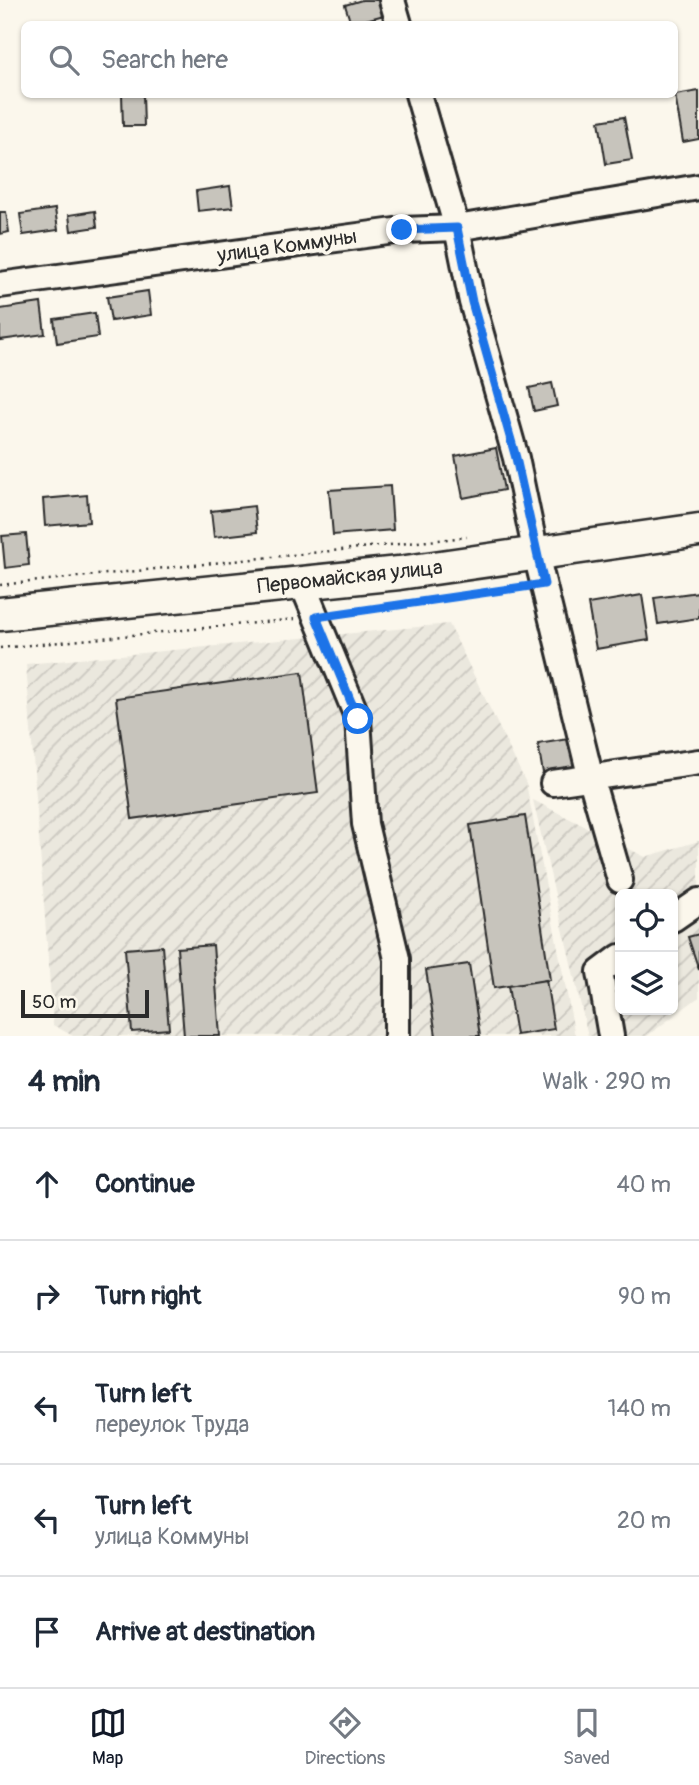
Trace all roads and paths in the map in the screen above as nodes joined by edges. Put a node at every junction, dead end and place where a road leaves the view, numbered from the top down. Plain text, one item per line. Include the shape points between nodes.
1 (392, 0) edge
2 (398, 21) edge
3 (419, 98) edge
4 (699, 187) edge
5 (457, 228) junction
6 (0, 285) edge
7 (699, 530) edge
8 (477, 536) dead end
9 (536, 554) junction
10 (302, 583) junction
11 (544, 584) junction
12 (0, 586) edge
13 (0, 614) edge
14 (316, 617) junction
15 (0, 648) edge
16 (699, 762) edge
17 (591, 779) junction
18 (553, 783) dead end
19 (620, 880) dead end
20 (699, 901) edge
21 (678, 916) edge
22 (615, 961) edge
23 (397, 1036) edge
24 (611, 1036) edge

1 - 2 street
3 - 5 street
4 - 5 street, улица Коммуны
5 - 6 street, улица Коммуны via 402,230
5 - 9 street
7 - 9 main road, Первомайская улица
8 - 12 path
9 - 10 main road, Первомайская улица
9 - 11 street
10 - 13 main road, Первомайская улица
10 - 14 street
11 - 14 path
11 - 17 street
14 - 15 path
14 - 23 street via 358,719 365,824 397,959
16 - 17 street
17 - 18 street
17 - 19 street
20 - 21 street
22 - 24 street via 600,972

